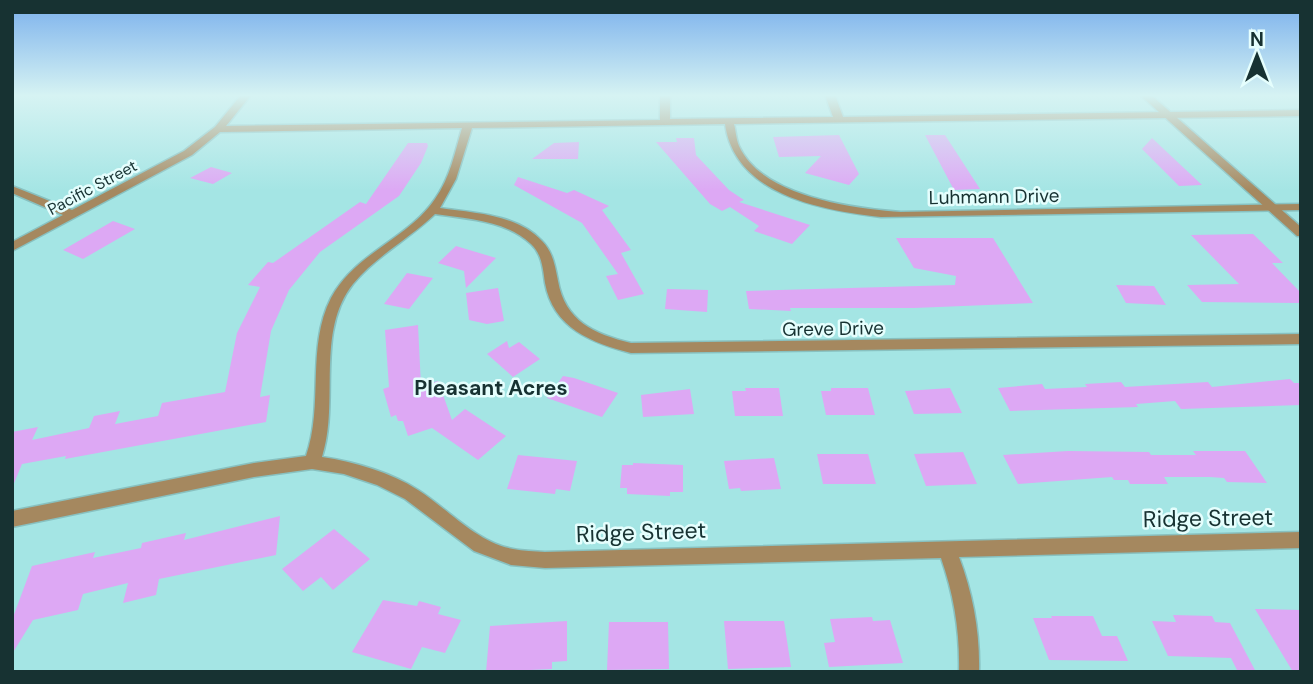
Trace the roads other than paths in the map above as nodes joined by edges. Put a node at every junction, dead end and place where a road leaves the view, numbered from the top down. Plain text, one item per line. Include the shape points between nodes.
1 (322, 127) edge
2 (467, 127) edge
3 (731, 127) edge
4 (1181, 127) edge
5 (218, 129) joint
6 (12, 188) edge
7 (1271, 207) junction
8 (1301, 207) edge
9 (433, 210) junction
10 (73, 215) junction
11 (1301, 233) edge
12 (12, 247) edge
13 (1301, 339) edge
14 (312, 462) junction
15 (12, 519) edge
16 (1301, 540) edge
17 (947, 548) junction
18 (969, 672) edge

1 - 5 street
2 - 9 street via 453,174
3 - 7 street, Luhmann Drive via 739,153 768,180 810,200 866,212
4 - 7 street
5 - 10 street, Pacific Street via 178,159
6 - 10 street
7 - 8 street, Luhmann Drive
7 - 11 street
9 - 13 street, Greve Drive via 487,220 524,233 545,251 553,293 573,324 631,348
9 - 14 street via 357,271 335,302 326,343 321,440
10 - 12 street, Pacific Street
14 - 15 street, Ridge Street
14 - 17 street, Ridge Street via 383,480 411,494 480,545 511,557 545,560
16 - 17 street, Ridge Street
17 - 18 street via 963,590 970,636

